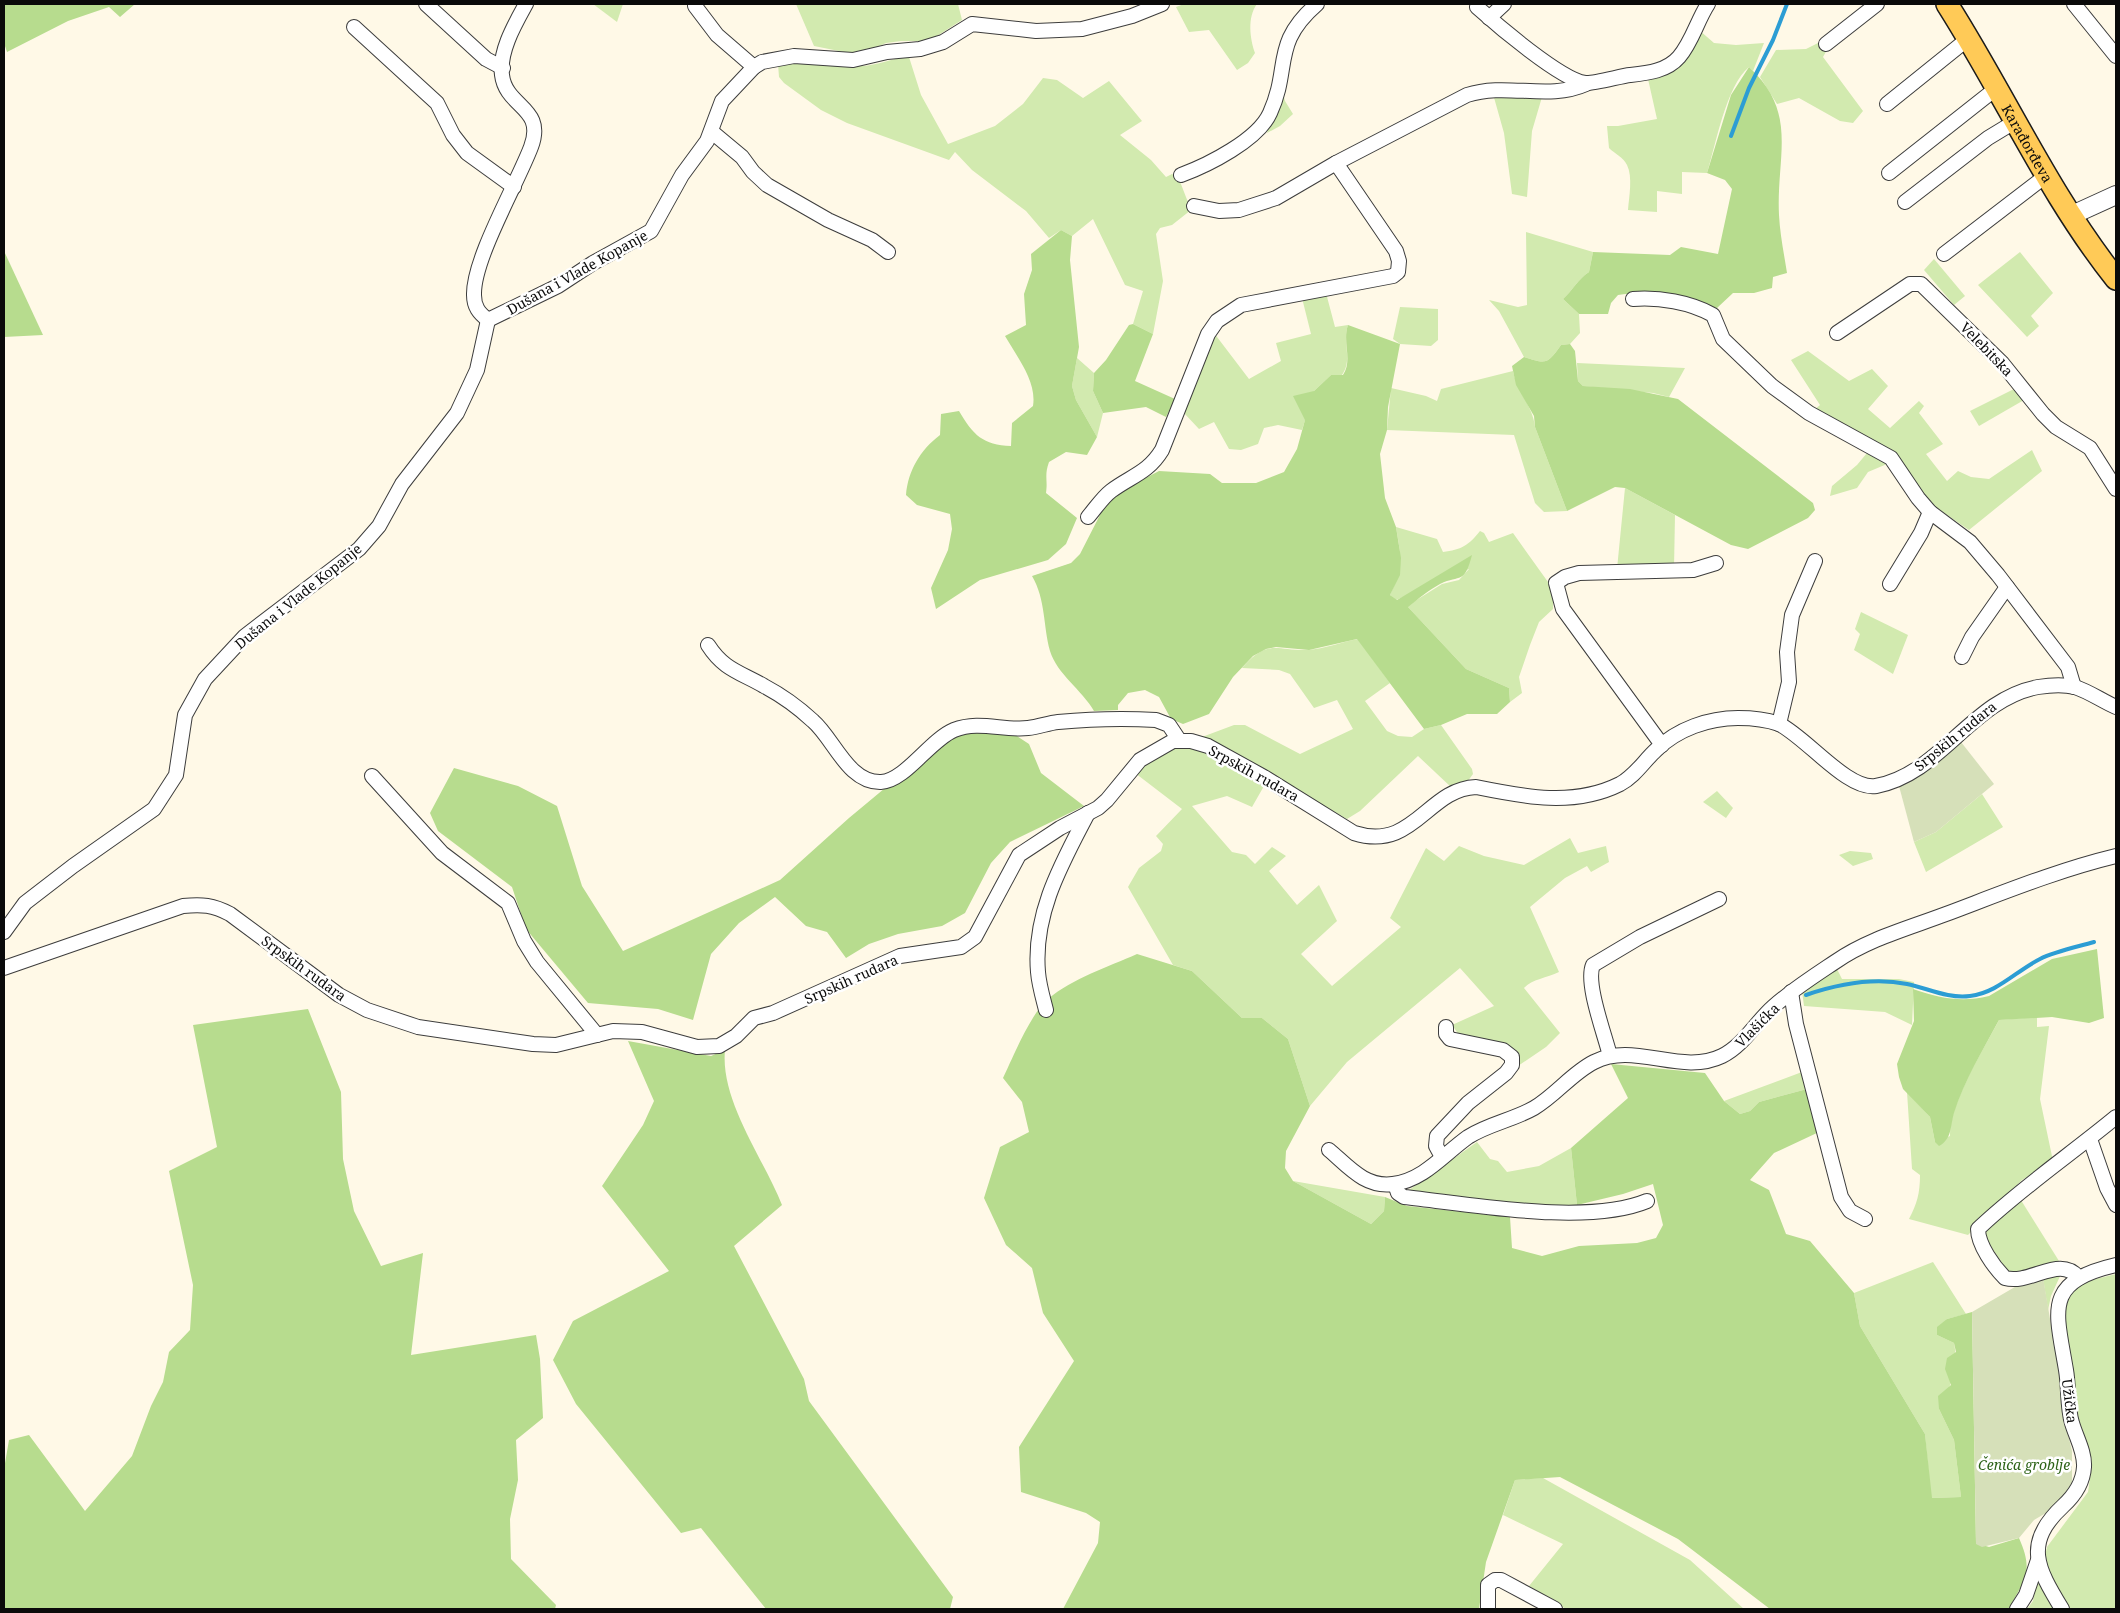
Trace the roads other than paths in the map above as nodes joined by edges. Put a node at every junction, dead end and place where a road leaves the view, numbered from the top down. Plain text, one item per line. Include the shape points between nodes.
1 (426, 4) edge
2 (526, 4) edge
3 (1162, 4) edge
4 (1317, 4) edge
5 (1504, 4) edge
6 (1708, 4) edge
7 (1877, 4) edge
8 (1947, 4) edge
9 (2074, 4) edge
10 (1476, 5) edge
11 (695, 6) dead end
12 (1489, 18) junction
13 (354, 27) dead end
14 (1969, 38) junction
15 (1826, 44) dead end
16 (2116, 56) edge
17 (754, 67) junction
18 (503, 68) junction
19 (1586, 84) junction
20 (1998, 87) junction
21 (1887, 104) dead end
22 (2016, 121) junction
23 (712, 132) junction
24 (1336, 163) junction
25 (1889, 173) dead end
26 (1181, 175) dead end
27 (2047, 175) junction
28 (514, 187) junction
29 (2116, 195) edge
30 (1905, 202) dead end
31 (1194, 206) dead end
32 (2070, 216) junction
33 (888, 252) dead end
34 (1944, 254) dead end
35 (2116, 279) edge
36 (1633, 299) dead end
37 (488, 320) junction
38 (1837, 333) dead end
39 (2116, 489) edge
40 (1930, 512) junction
41 (1088, 517) dead end
42 (1815, 561) dead end
43 (1716, 563) dead end
44 (1890, 584) dead end
45 (2007, 587) junction
46 (708, 644) dead end
47 (1962, 657) dead end
48 (2074, 687) junction
49 (2116, 707) edge
50 (1779, 724) junction
51 (1179, 740) junction
52 (1662, 744) junction
53 (372, 776) dead end
54 (1088, 812) junction
55 (2116, 856) edge
56 (1719, 899) dead end
57 (4, 932) edge
58 (4, 968) edge
59 (1790, 992) junction
60 (1046, 1010) dead end
61 (1446, 1027) dead end
62 (597, 1035) junction
63 (1610, 1056) junction
64 (2116, 1117) edge
65 (2090, 1139) junction
66 (1329, 1150) dead end
67 (1442, 1157) junction
68 (1395, 1184) junction
69 (1647, 1201) dead end
70 (2116, 1204) edge
71 (1865, 1219) dead end
72 (2116, 1265) edge
73 (2079, 1278) junction
74 (2038, 1560) junction
75 (1488, 1609) edge
76 (1555, 1609) edge
77 (2017, 1609) edge
78 (2062, 1609) edge

1 - 18 street via 486,58
2 - 18 street via 507,45
3 - 17 street, Dušana i Vlade Kopanje via 1132,16 1082,29 1036,31 972,24 943,42 920,49 853,60 794,56 762,62
4 - 26 street via 1293,30 1286,44 1276,96 1267,120 1223,155
5 - 12 street
6 - 19 street via 1684,51 1674,62 1657,71
7 - 15 street
8 - 14 main road, Karađorđeva
9 - 16 street
10 - 12 street
11 - 17 street via 717,35
12 - 19 street via 1555,68
13 - 28 street via 437,103 457,142 467,153
14 - 20 main road, Karađorđeva
14 - 21 street
17 - 23 street, Dušana i Vlade Kopanje via 722,101
18 - 28 street via 502,75 509,93 527,111 536,126 534,139
19 - 24 street via 1561,92 1500,89 1467,94
20 - 22 main road, Karađorđeva
20 - 25 street
22 - 27 main road, Karađorđeva
22 - 30 street via 1988,138
23 - 33 street via 742,157 767,185 828,220 872,240
23 - 37 street, Dušana i Vlade Kopanje via 682,175 650,231 558,286
24 - 31 street via 1257,205 1219,211
24 - 41 street via 1396,251 1400,262 1398,272 1393,276 1254,302 1230,311 1217,321 1208,334 1154,463 1110,492
27 - 32 main road, Karađorđeva
27 - 34 street
28 - 37 street via 490,238 474,285 478,312
29 - 32 street
32 - 35 main road, Karađorđeva
36 - 40 street via 1660,298 1713,316 1723,339 1772,386 1809,413 1890,458
37 - 57 street, Dušana i Vlade Kopanje via 477,370 457,413 402,484 379,526 359,549 245,636 205,679 185,715 176,775 154,809 26,903
38 - 39 street, Velebitska via 1910,284 1921,284 2002,363 2056,427 2090,448
40 - 44 street
40 - 45 street via 1970,542
42 - 50 street via 1792,616 1787,652 1789,682
43 - 52 street via 1693,570 1579,573 1556,584 1563,609
45 - 47 street
45 - 48 street via 2068,667
46 - 51 street via 726,667 764,686 804,713 845,763 875,782 892,780 942,737 975,725 1020,729 1056,722 1156,720 1170,725
48 - 49 street, Srpskih rudara
48 - 50 street, Srpskih rudara via 2046,686 2004,698 1912,771 1899,779 1875,786 1858,784
50 - 52 street, Srpskih rudara via 1740,718 1716,719 1701,723
51 - 52 street, Srpskih rudara via 1208,746 1354,833 1367,837 1400,832 1452,794 1468,788 1553,799 1601,792 1630,778
51 - 54 street, Srpskih rudara via 1146,754 1107,800
53 - 62 street via 442,853 508,903 537,962
54 - 60 street via 1050,887 1039,938 1038,972
54 - 62 street, Srpskih rudara via 1019,855 975,938 961,947 900,956 773,1013 754,1018 736,1036 719,1046 697,1046 642,1032 613,1031
55 - 59 street, Vlašićka via 2015,888 1892,933 1838,960
56 - 63 street via 1640,937 1593,965 1594,992
58 - 62 street, Srpskih rudara via 183,906 203,904 230,914 339,995 367,1010 418,1027 549,1044
59 - 63 street, Vlašićka via 1756,1023 1738,1045 1714,1060 1687,1063
59 - 71 street via 1841,1198 1850,1211
61 - 67 street via 1450,1039 1503,1050 1512,1057 1512,1065 1468,1103 1437,1136 1436,1146
63 - 67 street, Vlašićka via 1588,1065 1553,1096 1471,1135
64 - 65 street
65 - 70 street
65 - 73 street via 2008,1200 1978,1229 1997,1270 2005,1278 2022,1280 2063,1267 2074,1271
66 - 68 street, Vlašićka via 1367,1182
67 - 68 street, Vlašićka via 1413,1179
68 - 69 street via 1398,1193 1404,1197 1537,1210 1608,1211
72 - 73 street, Užička
73 - 74 street, Užička via 2062,1294 2057,1316 2071,1421 2084,1456 2084,1474 2074,1494 2044,1526 2038,1540
74 - 77 street via 2026,1595
74 - 78 street, Užička via 2045,1580
75 - 76 street via 1488,1585 1501,1580

